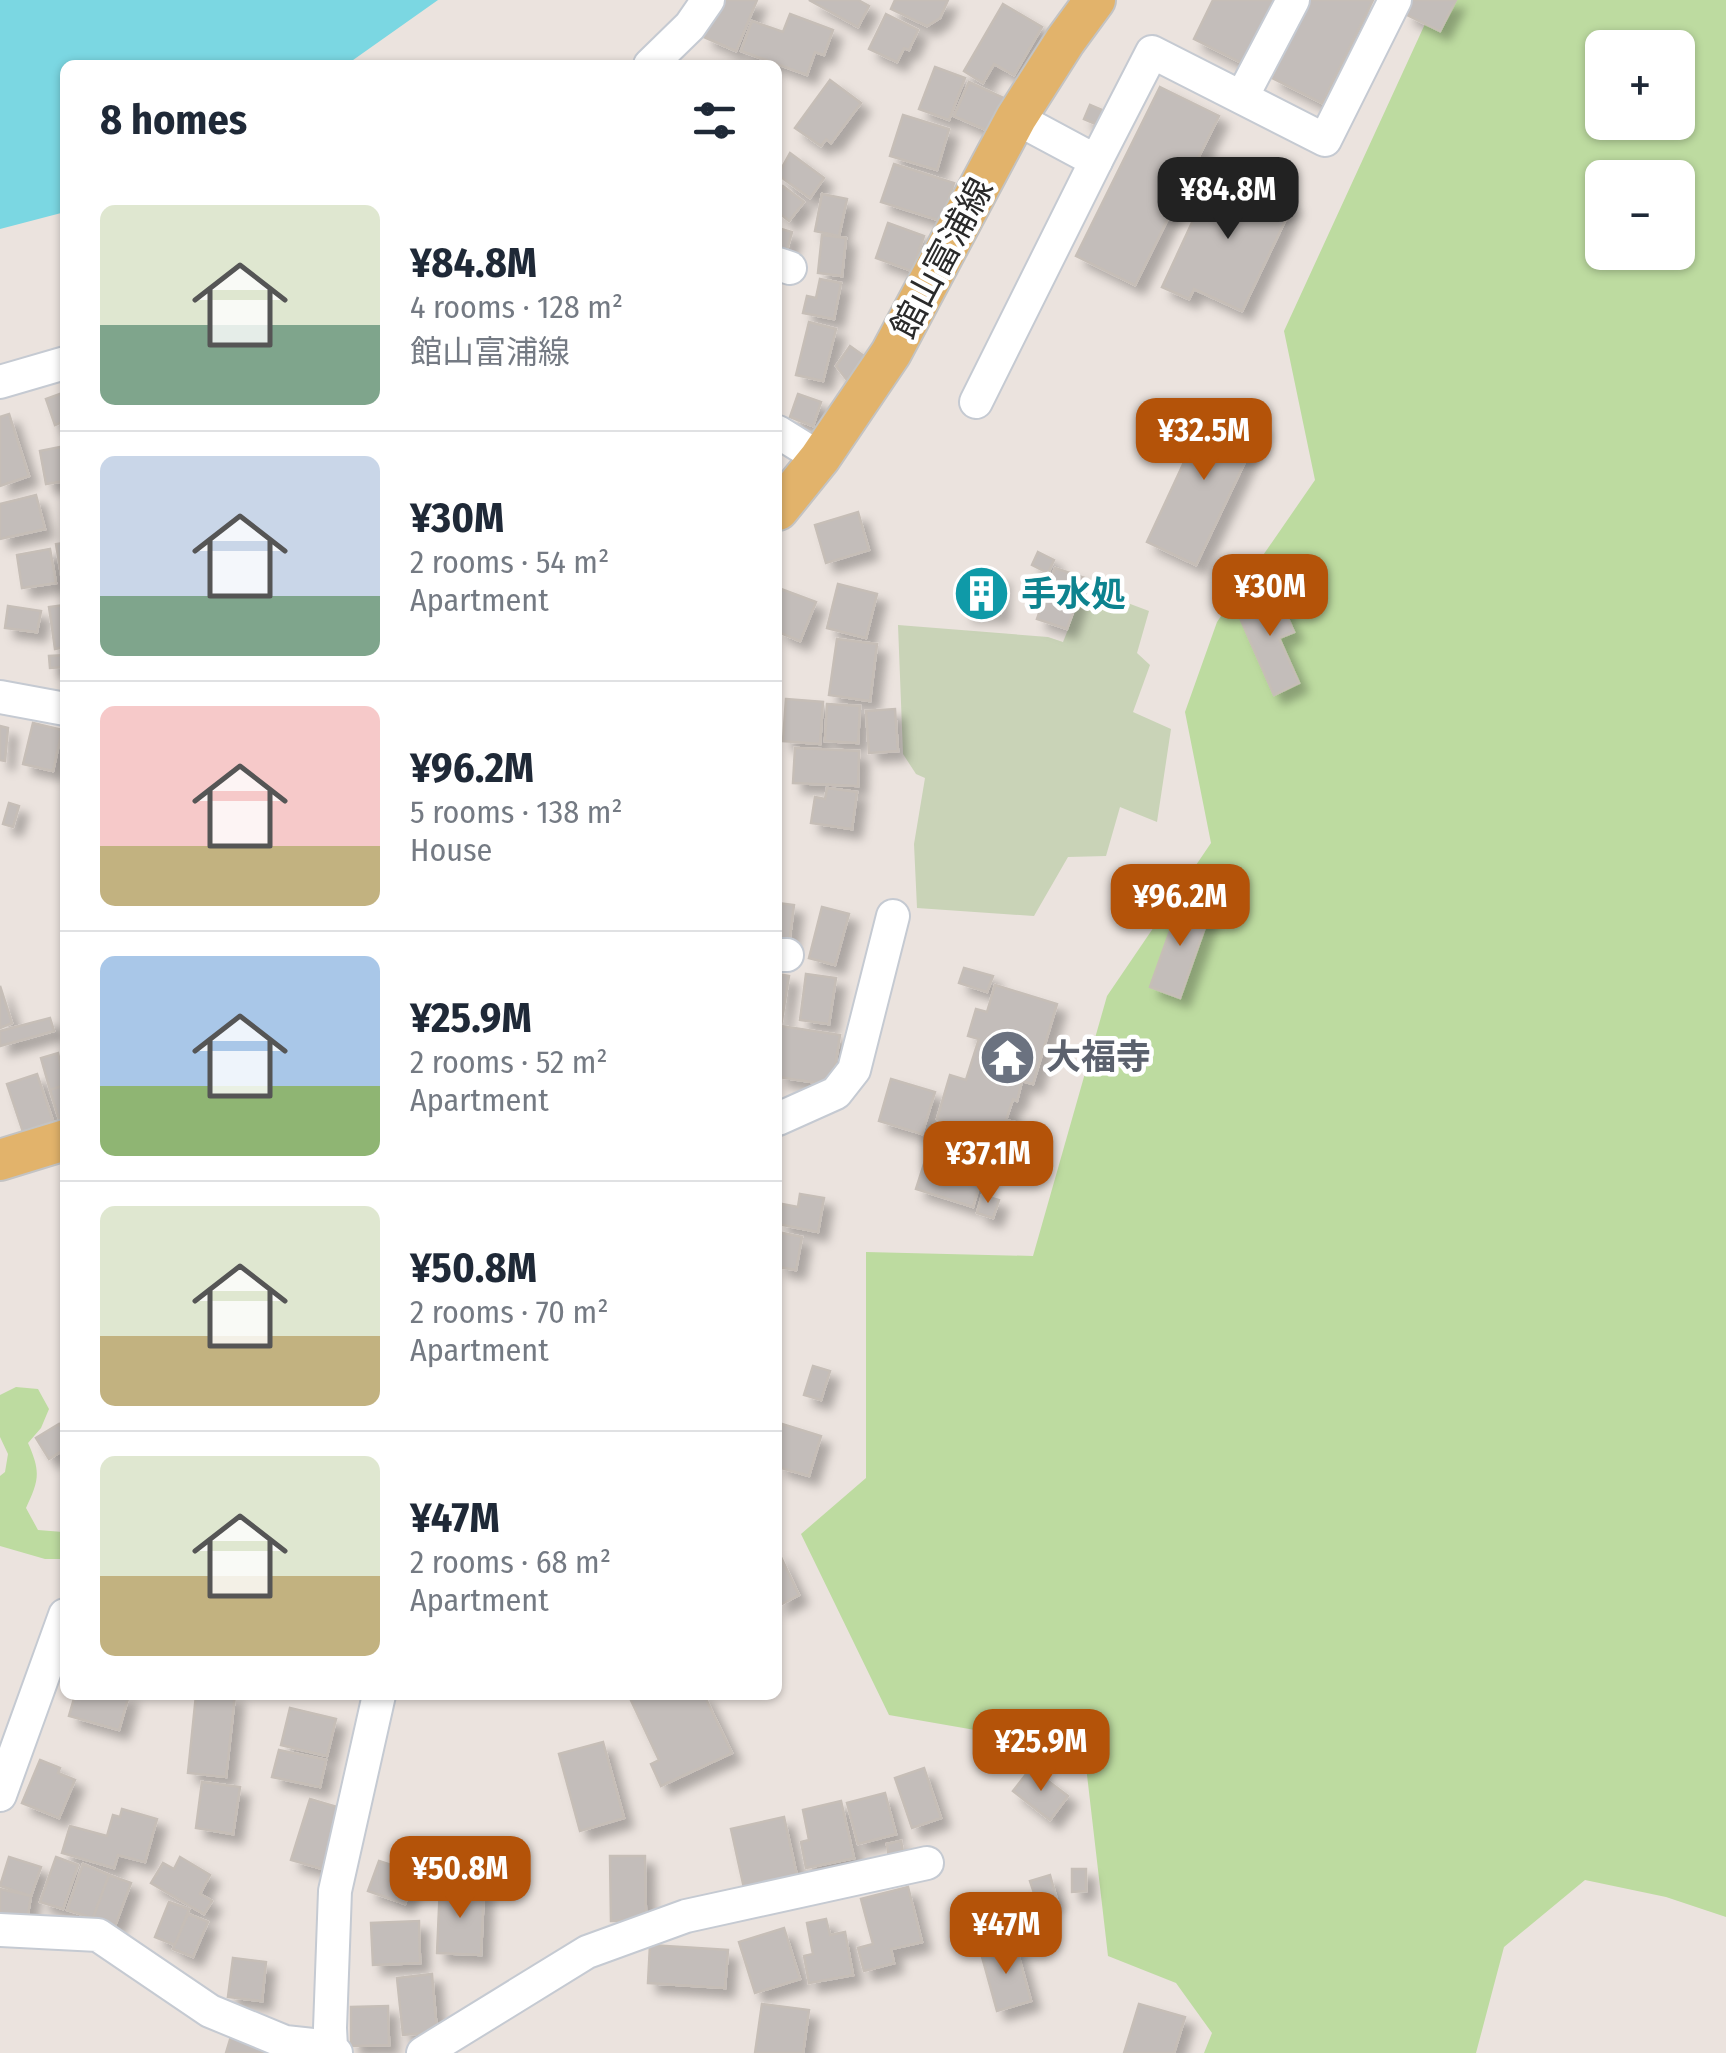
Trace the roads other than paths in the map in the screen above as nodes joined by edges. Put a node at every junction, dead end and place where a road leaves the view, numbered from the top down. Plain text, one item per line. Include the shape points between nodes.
1 (708, 0) edge
2 (1095, 0) edge
3 (1292, 0) edge
4 (1395, 0) edge
5 (655, 60) edge
6 (1242, 97) junction
7 (1016, 118) junction
8 (1096, 162) junction
9 (60, 364) edge
10 (0, 382) edge
11 (976, 402) dead end
12 (782, 434) edge
13 (820, 458) junction
14 (782, 505) edge
15 (0, 697) edge
16 (60, 708) edge
17 (893, 916) dead end
18 (782, 1117) edge
19 (60, 1142) edge
20 (0, 1160) edge
21 (60, 1629) edge
22 (378, 1700) edge
23 (0, 1796) edge
24 (927, 1862) dead end
25 (0, 1930) edge
26 (334, 2050) edge
27 (424, 2053) edge

1 - 5 street
2 - 7 main road, 館山富浦線
3 - 6 street
4 - 6 street via 1325,140
6 - 8 street via 1152,52
7 - 8 street
7 - 13 main road, 館山富浦線 via 891,354
8 - 11 street
9 - 10 street
12 - 13 street
13 - 14 main road, 館山富浦線
15 - 16 street
17 - 18 street via 854,1070 836,1092
19 - 20 main road
21 - 23 street
22 - 26 street via 335,1891
24 - 27 street via 686,1916 588,1952
25 - 26 street via 98,1935 210,2011 285,2042

